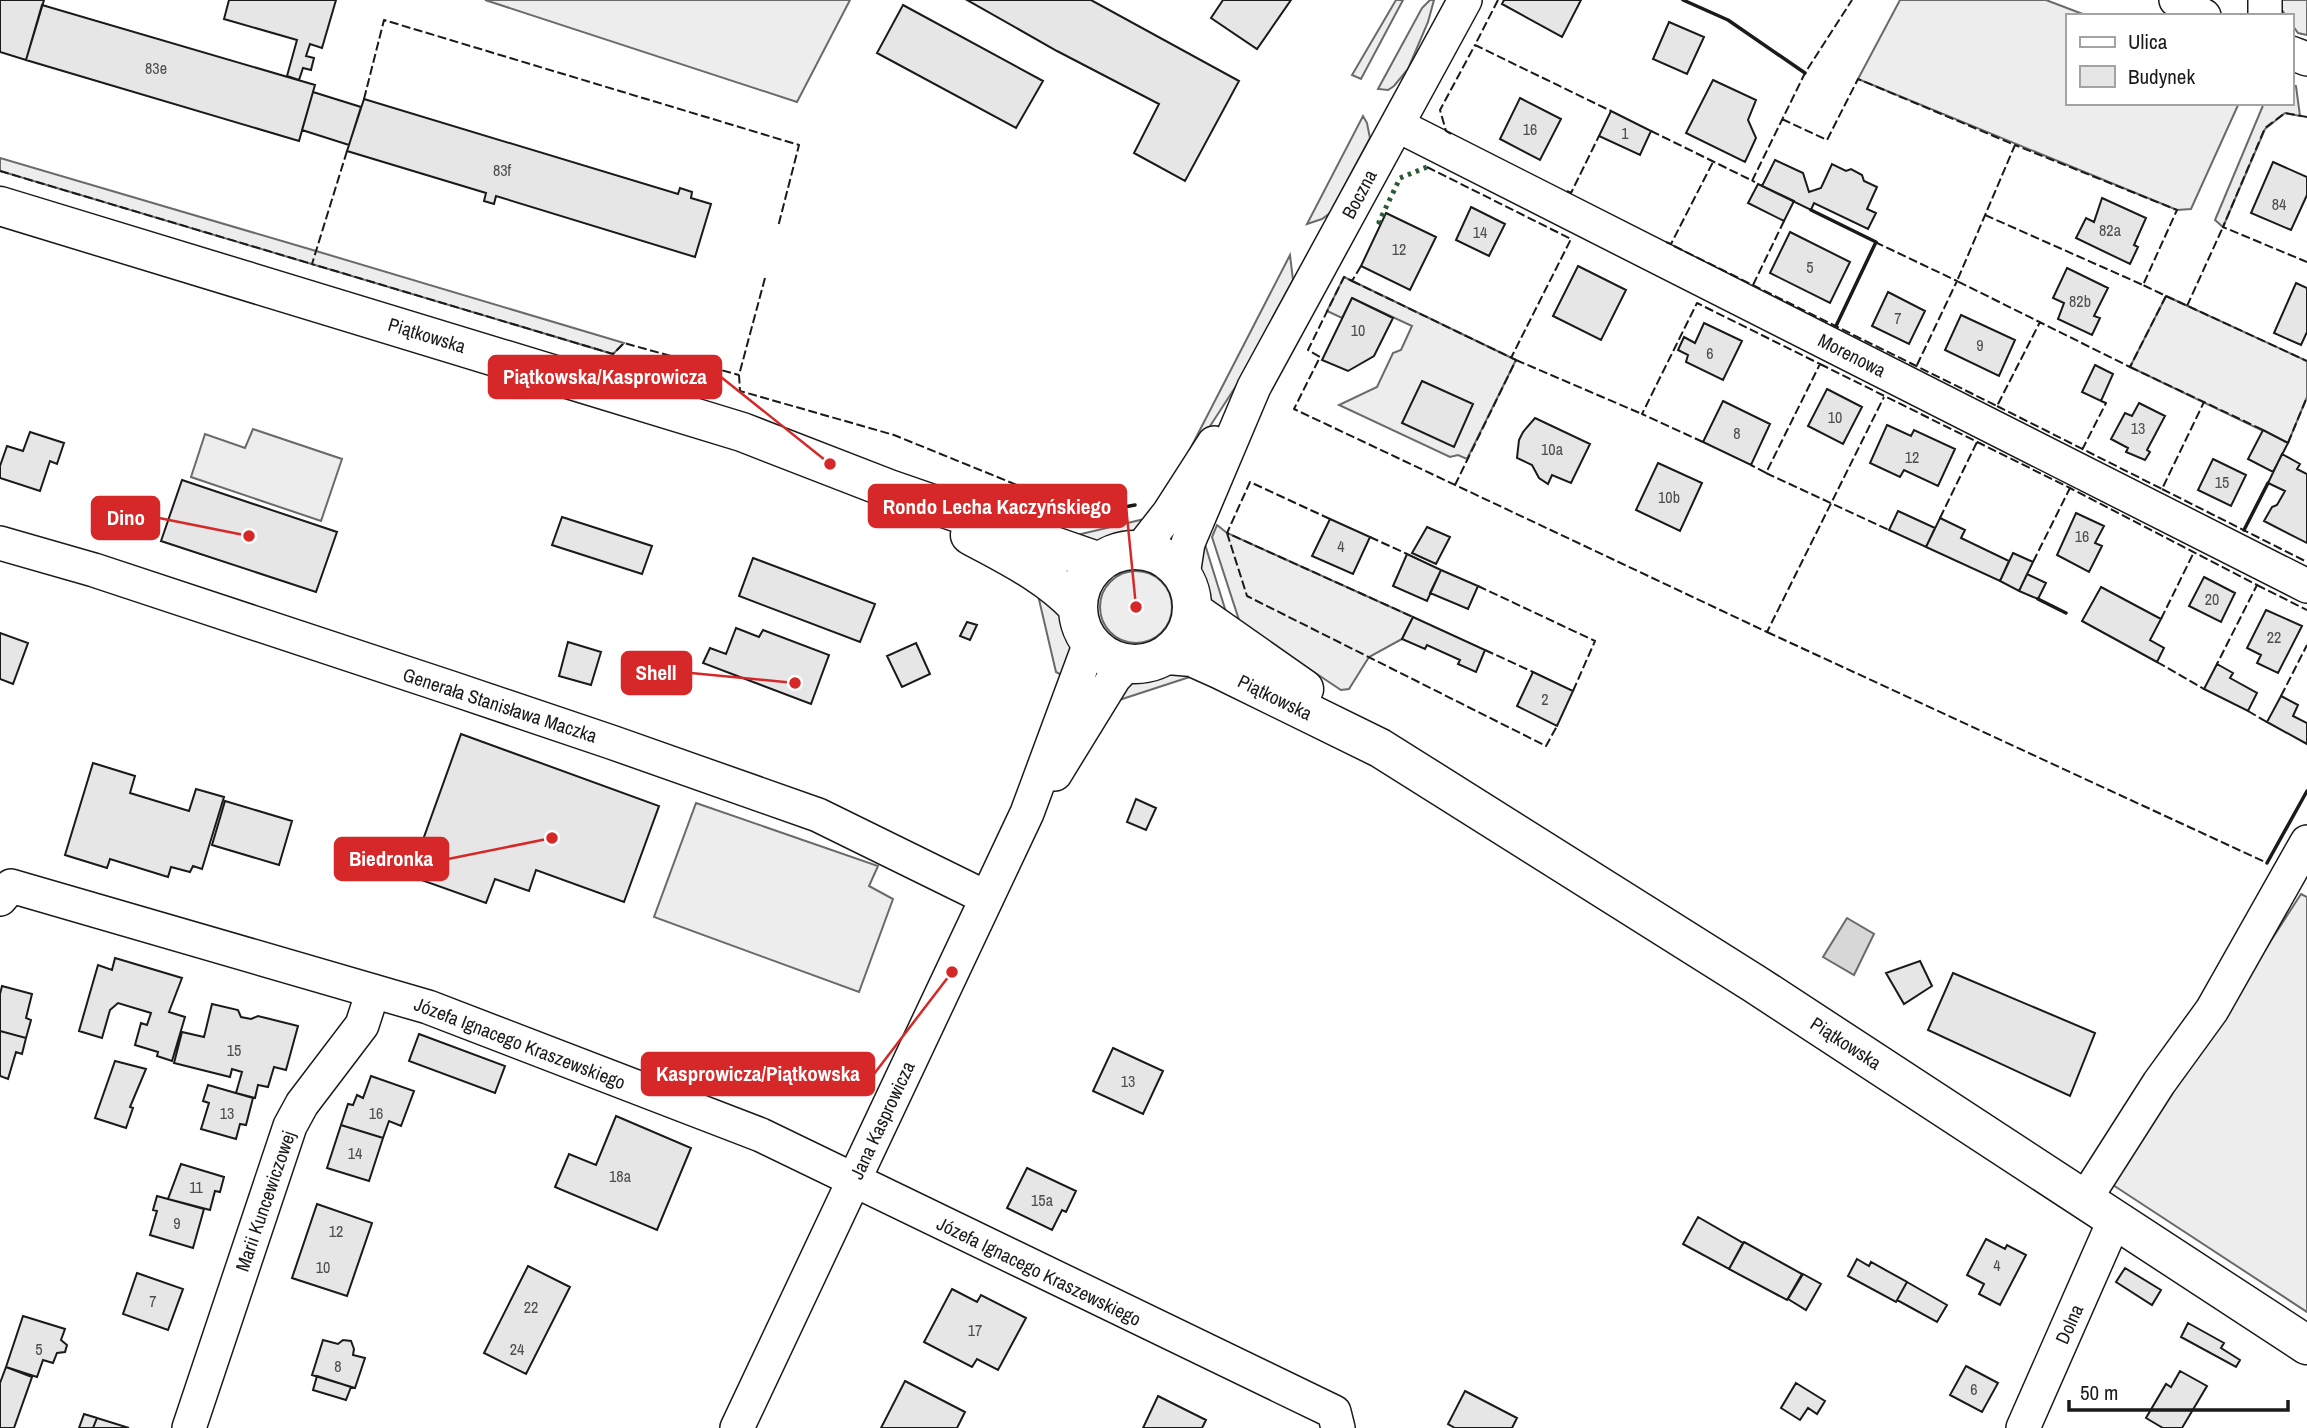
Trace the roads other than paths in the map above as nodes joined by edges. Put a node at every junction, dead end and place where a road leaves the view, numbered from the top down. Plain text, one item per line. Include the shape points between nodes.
1 (1465, 0) edge
2 (2176, 0) edge
3 (2200, 14) edge
4 (1396, 125) junction
5 (0, 206) edge
6 (1254, 387) junction
7 (889, 489) junction
8 (0, 543) edge
9 (1140, 550) junction
10 (1100, 562) junction
11 (2307, 586) edge
12 (1188, 593) junction
13 (1077, 606) junction
14 (1090, 643) junction
15 (1168, 654) junction
16 (1126, 664) junction
17 (1380, 748) junction
18 (1027, 813) junction
19 (2307, 842) edge
20 (6, 892) edge
21 (987, 898) junction
22 (373, 991) junction
23 (853, 1181) junction
24 (2100, 1209) junction
25 (2307, 1345) edge
26 (189, 1428) edge
27 (737, 1428) edge
28 (1338, 1428) edge
29 (2023, 1428) edge

1 - 4 street, Boczna
2 - 3 street
4 - 6 street, Boczna
4 - 11 street, Morenowa
5 - 7 main road, Piątkowska via 664,407
6 - 9 street, Boczna
6 - 12 street, Boczna via 1188,543
7 - 10 main road, Piątkowska
7 - 13 main road, Piątkowska via 1037,572
8 - 21 street, Generała Stanisława Maczka via 454,689 818,815
9 - 10 main road via 1112,554
9 - 12 main road via 1172,563
10 - 13 main road via 1088,574
12 - 15 main road via 1189,627 1181,643
12 - 17 main road, Piątkowska
13 - 14 main road
14 - 16 main road via 1106,657
14 - 18 street, Jana Kasprowicza
15 - 16 main road via 1156,662
15 - 17 main road, Piątkowska via 1192,657
16 - 18 street, Jana Kasprowicza
17 - 24 main road, Piątkowska
18 - 21 street, Jana Kasprowicza
19 - 24 street, Dolna via 2212,1010 2159,1083
20 - 22 street, Józefa Ignacego Kraszewskiego
21 - 23 street, Jana Kasprowicza
22 - 23 street, Józefa Ignacego Kraszewskiego via 428,1007 748,1130
22 - 26 street, Marii Kuncewiczowej via 362,1025 290,1126
23 - 27 street, Jana Kasprowicza
23 - 28 street, Józefa Ignacego Kraszewskiego via 1334,1412
24 - 25 main road, Piątkowska
24 - 29 street, Dolna

